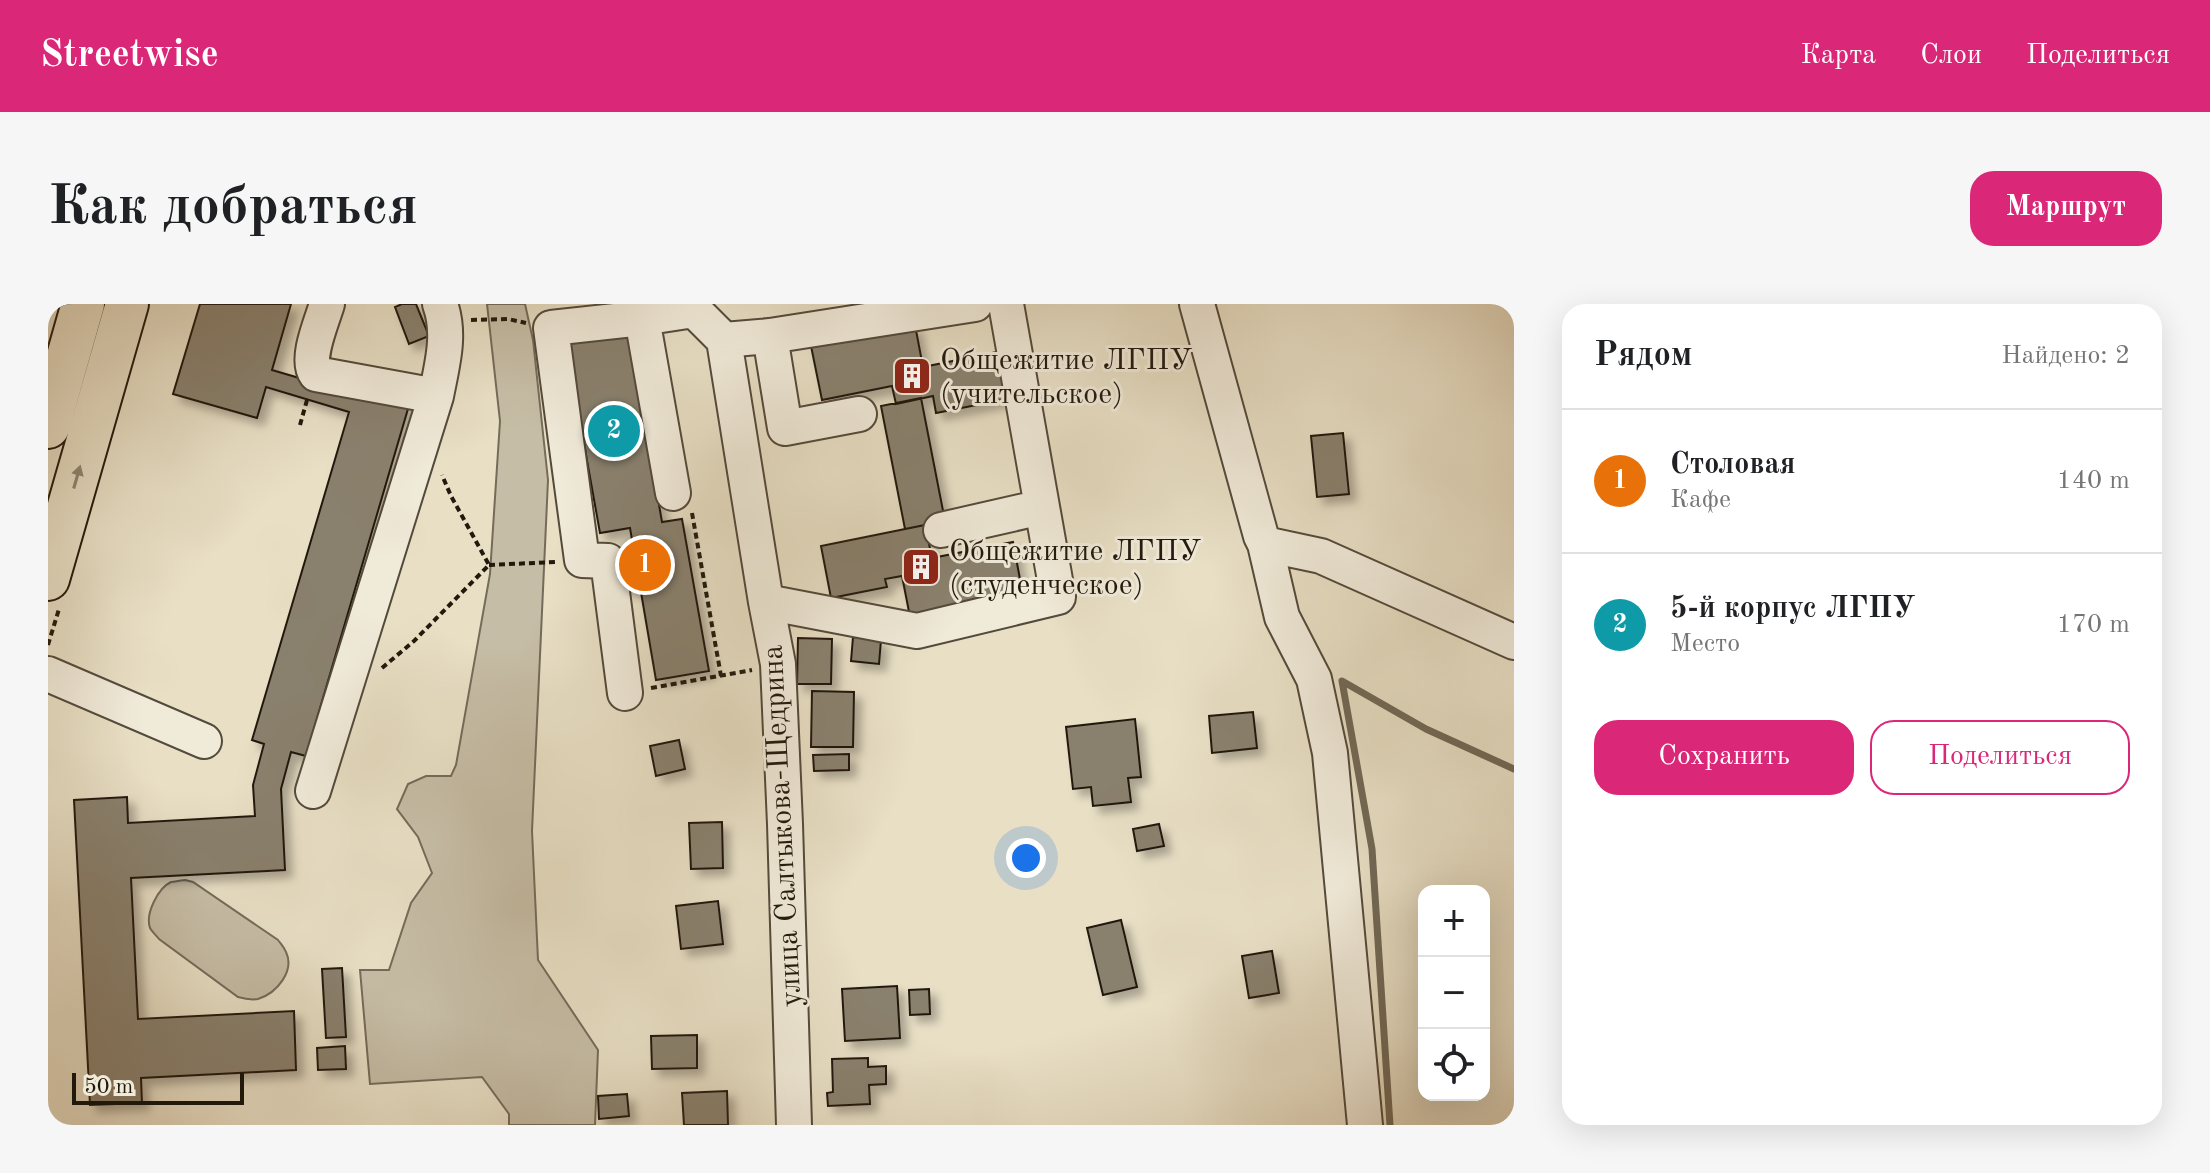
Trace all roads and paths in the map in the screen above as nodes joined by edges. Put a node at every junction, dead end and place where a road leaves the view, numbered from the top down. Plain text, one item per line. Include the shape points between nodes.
1 (83, 304) edge
2 (127, 304) edge
3 (327, 304) edge
4 (975, 304) edge
5 (1006, 304) edge
6 (1197, 304) edge
7 (694, 307) edge
8 (443, 312) edge
9 (642, 318) junction
10 (551, 328) junction
11 (770, 336) junction
12 (724, 340) junction
13 (436, 396) junction
14 (308, 400) dead end
15 (859, 414) dead end
16 (300, 425) dead end
17 (48, 427) edge
18 (425, 431) junction
19 (673, 493) joint
20 (1042, 507) junction
21 (941, 530) dead end
22 (1265, 544) junction
23 (582, 560) junction
24 (489, 565) junction
25 (48, 579) edge
26 (766, 602) junction
27 (1514, 642) edge
28 (382, 669) dead end
29 (48, 674) edge
30 (728, 675) dead end
31 (721, 676) junction
32 (625, 693) joint
33 (204, 741) dead end
34 (313, 791) dead end
35 (794, 1125) edge
36 (1365, 1125) edge

1 - 17 main road
25 -> 2 main road
3 - 13 street via 312,355 316,374
4 - 11 street
5 - 20 street
6 - 22 street
7 - 9 street
7 - 12 street
8 - 10 path
8 - 13 street via 444,354
9 - 10 street
9 - 19 street
10 - 23 street
11 - 12 street
11 - 15 street via 785,428
12 - 26 street, улица Салтыкова-Щедрина
13 - 18 street
14 - 16 path
18 - 24 path via 451,496
18 - 34 street
19 - 31 path via 690,500
20 - 21 street
20 - 26 street via 1058,597 917,631
22 - 27 street via 1321,556
22 - 36 street via 1282,617 1314,679 1330,753
23 - 24 path
23 - 32 street via 608,561
24 - 28 path
26 - 35 street, улица Салтыкова-Щедрина via 778,664
29 - 33 street
30 - 31 path
31 - 32 path

